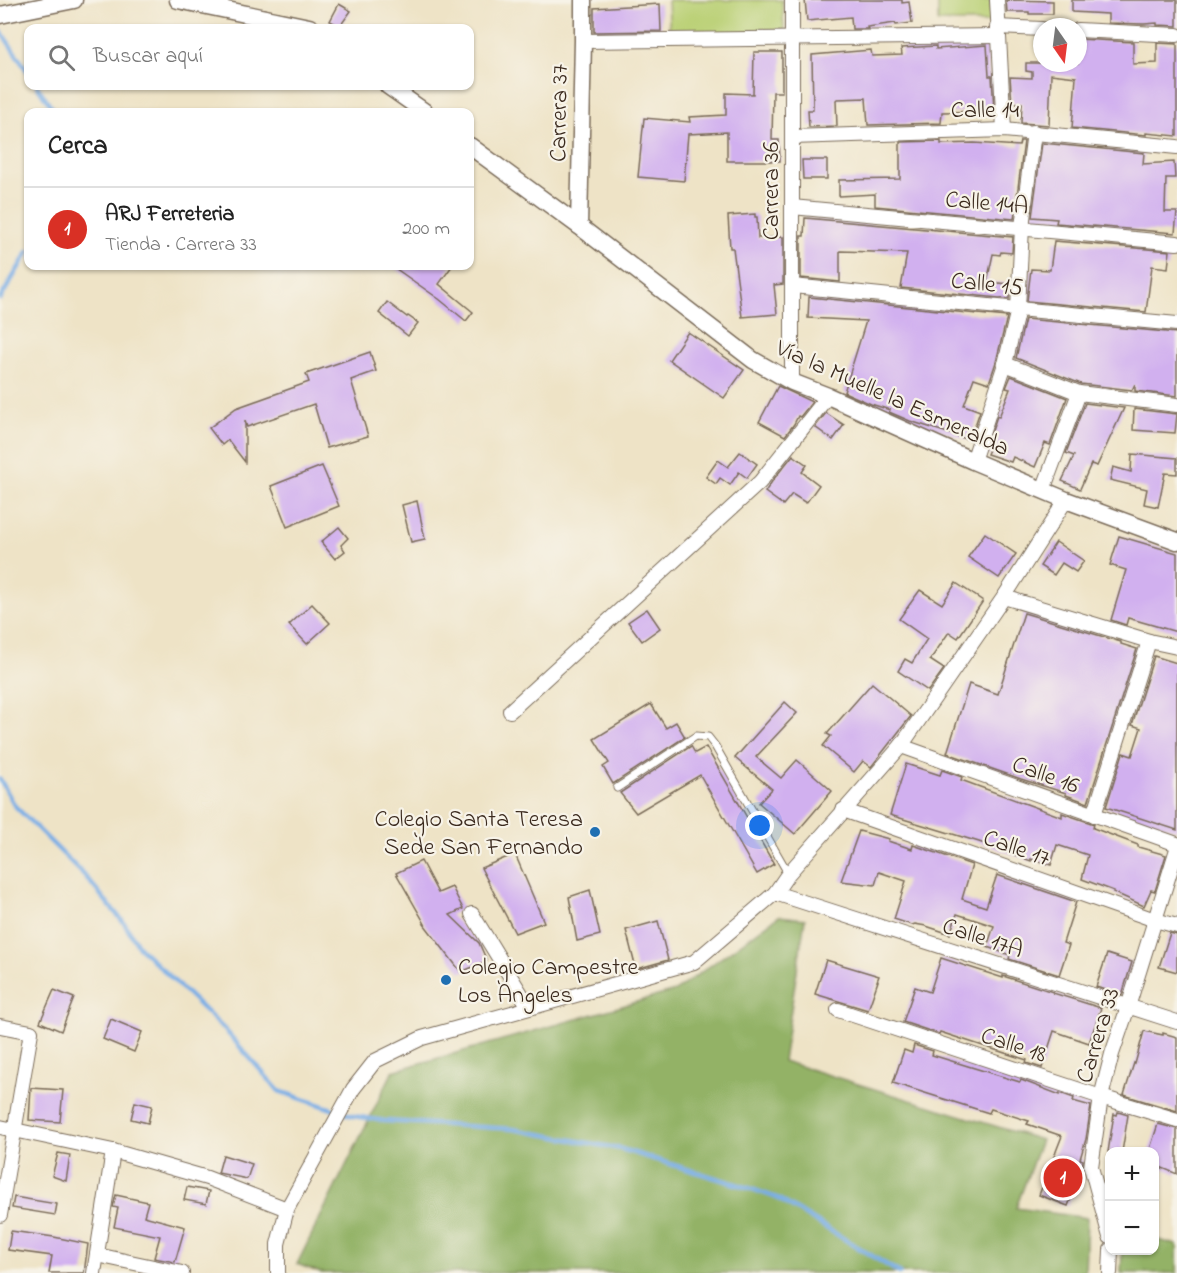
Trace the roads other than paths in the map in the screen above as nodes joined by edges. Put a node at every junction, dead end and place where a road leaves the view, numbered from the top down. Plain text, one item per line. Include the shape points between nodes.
1 (74, 0) edge
2 (178, 0) edge
3 (583, 0) edge
4 (792, 0) edge
5 (997, 0) edge
6 (0, 15) edge
7 (292, 24) edge
8 (1033, 30) edge
9 (1087, 30) edge
10 (998, 32) junction
11 (1177, 35) edge
12 (792, 40) junction
13 (583, 41) junction
14 (394, 90) edge
15 (419, 108) edge
16 (1004, 130) junction
17 (1034, 132) junction
18 (792, 137) junction
19 (1177, 147) edge
20 (474, 149) edge
21 (792, 207) junction
22 (579, 226) junction
23 (1022, 227) junction
24 (1177, 243) edge
25 (793, 286) junction
26 (1018, 309) junction
27 (1177, 324) edge
28 (1005, 364) junction
29 (792, 382) junction
30 (1079, 393) junction
31 (828, 396) junction
32 (1177, 405) edge
33 (973, 461) junction
34 (1043, 490) junction
35 (1066, 500) junction
36 (1177, 541) edge
37 (1004, 597) junction
38 (1149, 641) junction
39 (1177, 647) edge
40 (510, 711) dead end
41 (901, 746) junction
42 (617, 788) dead end
43 (843, 810) junction
44 (1094, 815) junction
45 (1177, 844) edge
46 (1177, 849) edge
47 (788, 874) junction
48 (775, 893) junction
49 (472, 914) dead end
50 (1155, 920) junction
51 (1177, 926) edge
52 (1128, 1007) junction
53 (529, 1008) junction
54 (838, 1010) dead end
55 (1177, 1022) edge
56 (0, 1026) edge
57 (1101, 1097) junction
58 (1177, 1120) edge
59 (0, 1128) edge
60 (15, 1131) junction
61 (113, 1151) junction
62 (287, 1209) junction
63 (0, 1215) edge
64 (1105, 1219) edge
65 (97, 1255) junction
66 (1111, 1255) edge
67 (94, 1273) edge
68 (182, 1273) edge
69 (278, 1273) edge
70 (1110, 1273) edge

1 - 6 street
2 - 7 street
3 - 13 street, Carrera 37
4 - 12 street, Carrera 36
5 - 10 street
8 - 10 street
9 - 11 street
10 - 12 street
10 - 16 street
12 - 13 street
12 - 18 street, Carrera 36
13 - 22 street, Carrera 37
14 - 15 street
16 - 17 street, Calle 14
16 - 18 street, Calle 14
17 - 19 street, Calle 14
17 - 23 street
18 - 21 street, Carrera 36
20 - 22 street, Vía la Muelle la Esmeralda
21 - 23 street, Calle 14A
21 - 25 street, Carrera 36
22 - 29 street, Vía la Muelle la Esmeralda via 753,360
23 - 24 street, Calle 14A
23 - 26 street
25 - 26 street, Calle 15
25 - 29 street, Carrera 36
26 - 27 street, Calle 15
26 - 28 street
28 - 30 street
28 - 33 street
29 - 31 street, Vía la Muelle la Esmeralda
30 - 32 street
30 - 34 street
31 - 33 street, Vía la Muelle la Esmeralda
31 - 40 street via 760,482
33 - 34 street, Vía la Muelle la Esmeralda
34 - 35 street, Vía la Muelle la Esmeralda
35 - 36 street, Vía la Muelle la Esmeralda
35 - 37 street
37 - 38 street
37 - 41 street
38 - 39 street
38 - 44 street
41 - 43 street
41 - 44 street, Calle 16
42 - 47 lane via 696,736 708,737
43 - 47 street
43 - 50 street, Calle 17
44 - 45 street, Calle 16
46 - 50 street, Carrera 33
47 - 48 street
48 - 52 street, Calle 17A
48 - 53 street via 694,962
49 - 53 street
50 - 51 street, Calle 17
50 - 52 street, Carrera 33
52 - 55 street, Calle 17A
52 - 57 street, Carrera 33
53 - 62 street via 422,1038 375,1061 353,1089
54 - 57 street, Calle 18
56 - 60 street via 31,1032
57 - 58 street, Calle 18
57 - 64 street, Carrera 33 via 1091,1167
59 - 60 street
60 - 61 street
60 - 63 street
61 - 62 street via 207,1178
61 - 65 street
62 - 69 street via 278,1244
65 - 67 street
65 - 68 street
66 - 70 street

